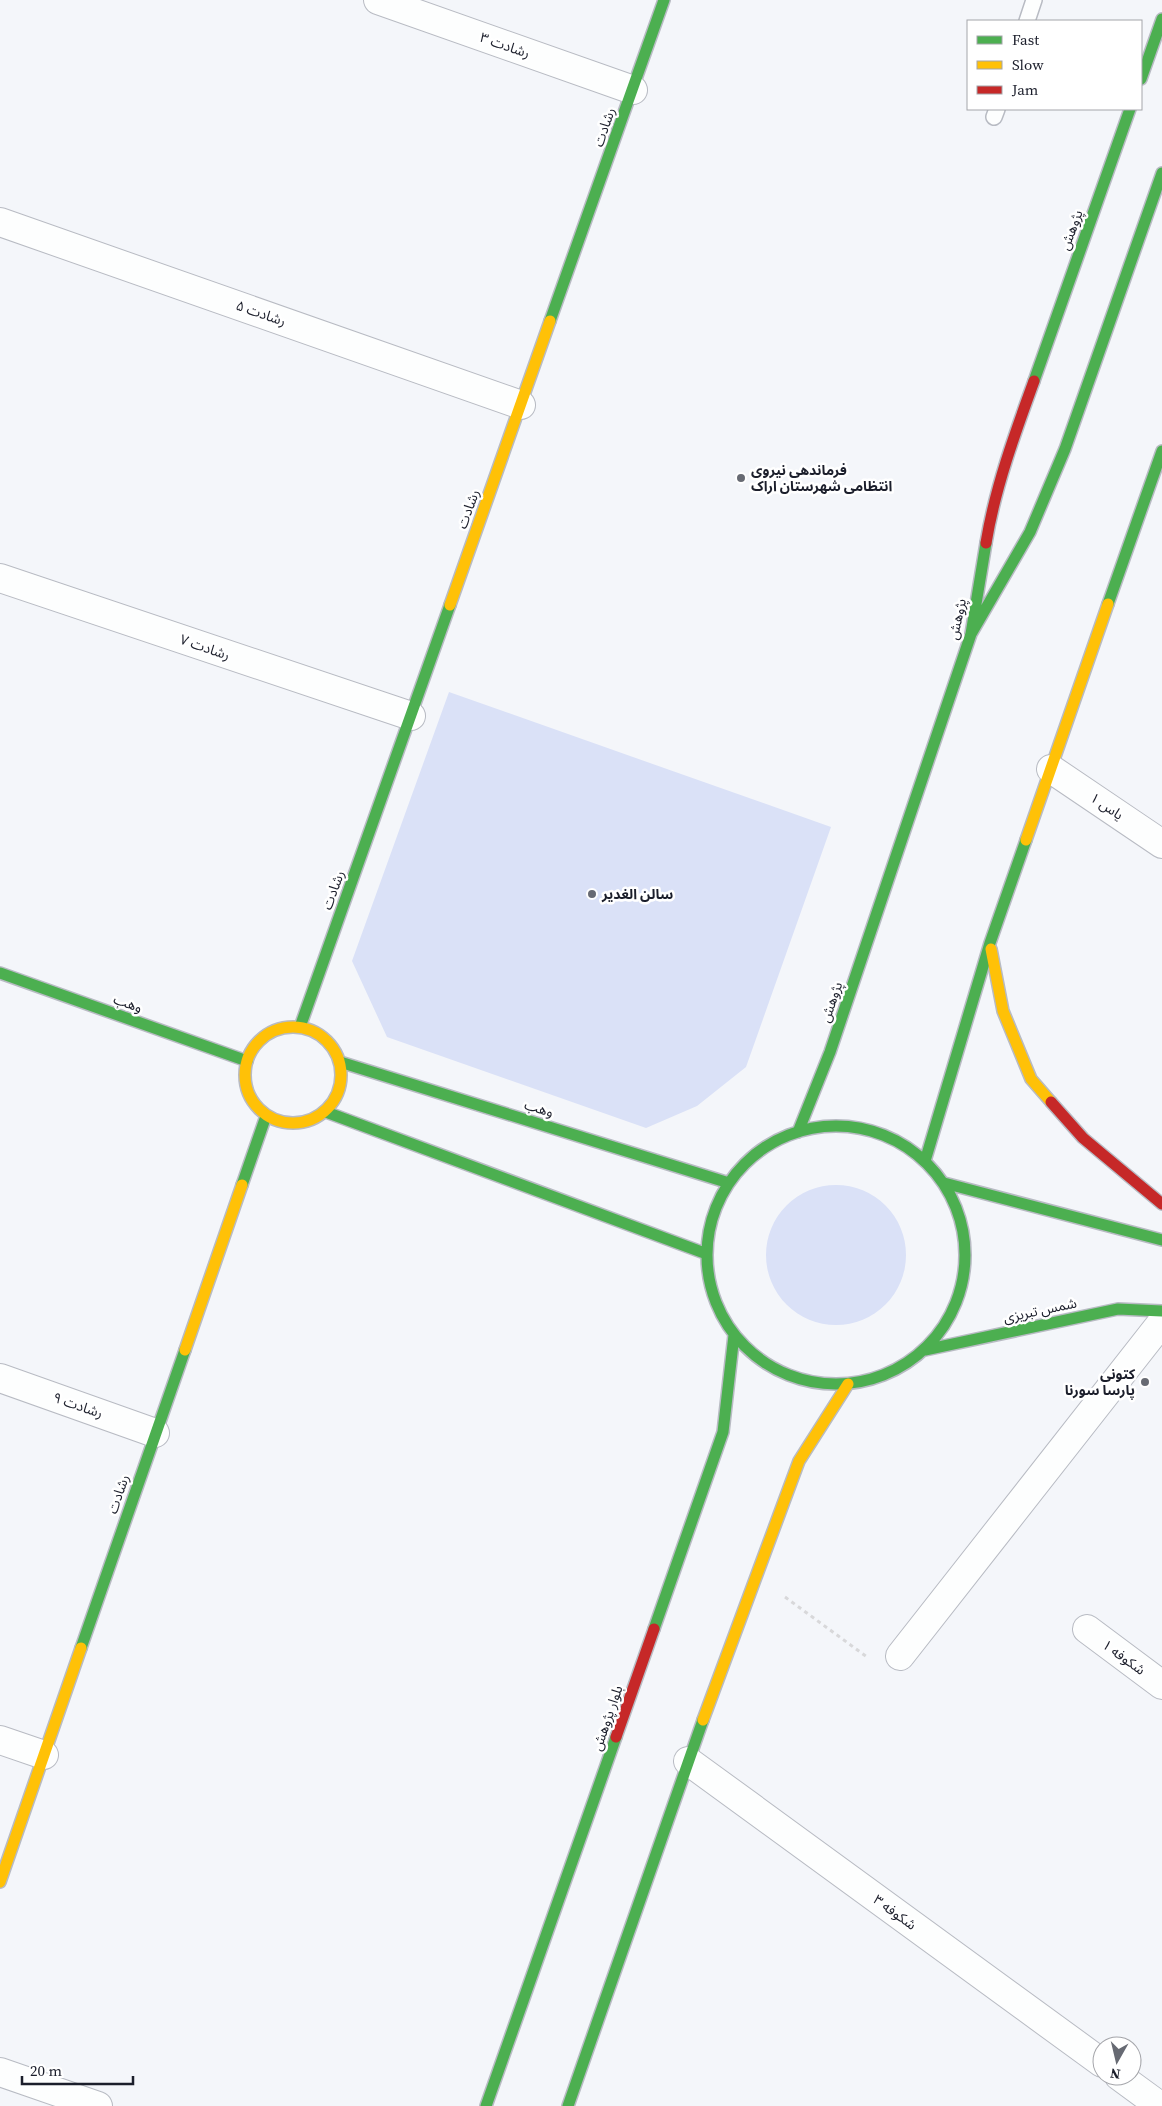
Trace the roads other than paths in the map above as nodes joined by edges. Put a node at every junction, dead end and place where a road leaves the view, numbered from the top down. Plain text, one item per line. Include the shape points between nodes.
1 (378, 0) edge
2 (664, 0) edge
3 (1034, 0) edge
4 (1162, 19) edge
5 (1027, 20) edge
6 (1142, 75) edge
7 (633, 90) junction
8 (1130, 110) edge
9 (1162, 173) edge
10 (0, 222) edge
11 (521, 405) junction
12 (1162, 451) edge
13 (0, 578) edge
14 (971, 634) junction
15 (411, 716) junction
16 (1051, 769) junction
17 (1162, 844) edge
18 (990, 943) junction
19 (0, 973) edge
20 (300, 1027) junction
21 (247, 1061) junction
22 (340, 1062) junction
23 (326, 1112) junction
24 (266, 1116) junction
25 (798, 1132) junction
26 (925, 1161) junction
27 (728, 1183) junction
28 (944, 1183) junction
29 (1162, 1204) edge
30 (1162, 1240) edge
31 (706, 1254) junction
32 (1162, 1311) edge
33 (1162, 1322) edge
34 (734, 1335) junction
35 (925, 1350) junction
36 (0, 1378) edge
37 (848, 1384) junction
38 (155, 1433) junction
39 (1087, 1629) dead end
40 (900, 1656) road end
41 (1162, 1685) edge
42 (0, 1740) edge
43 (44, 1755) junction
44 (688, 1761) junction
45 (0, 1882) edge
46 (1092, 2056) edge
47 (0, 2072) edge
48 (1133, 2086) edge
49 (98, 2106) edge
50 (486, 2106) edge
51 (568, 2106) edge
52 (1160, 2106) edge

1 - 7 street, رشادت ۳
2 - 7 main road, رشادت
3 - 5 lane
4 - 6 main road
7 - 11 main road, رشادت
8 - 14 main road, پژوهش via 1017,428 989,525
9 - 14 main road via 1065,450 1030,532
10 - 11 street, رشادت ۵
11 - 15 main road, رشادت
12 - 16 main road
13 - 15 street, رشادت ۷
14 - 25 main road, پژوهش via 830,1052
15 - 20 main road, رشادت
16 - 17 street, یاس ۱
16 - 18 main road
18 - 26 main road
18 - 29 main road via 1003,1011 1031,1079 1083,1138
19 - 21 main road, وهب
20 - 21 main road via 273,1031 257,1043
20 - 22 main road via 325,1039
21 - 24 main road via 244,1076 247,1091 254,1105
22 - 23 main road via 340,1088
22 - 27 main road, وهب
23 - 24 main road via 296,1124
23 - 31 main road
24 - 38 main road, رشادت
25 - 26 main road via 832,1126 866,1129 898,1141
25 - 27 main road via 768,1146 746,1162
26 - 28 main road
27 - 31 main road via 712,1217
28 - 30 main road
28 - 35 main road via 958,1208 965,1236 965,1278 951,1317
31 - 34 main road via 714,1297
32 - 35 main road, شمس تبریزی via 1118,1309
33 - 40 street
34 - 37 main road via 766,1364 805,1381
34 - 50 main road, بلوار پژوهش via 723,1432
35 - 37 main road via 890,1373
36 - 38 street, رشادت ۹
37 - 44 main road via 799,1461
38 - 43 main road, رشادت
39 - 41 street, شکوفه ۱
42 - 43 street
43 - 45 main road, رشادت
44 - 46 street, شکوفه ۳
44 - 51 main road
47 - 49 street
48 - 52 street

